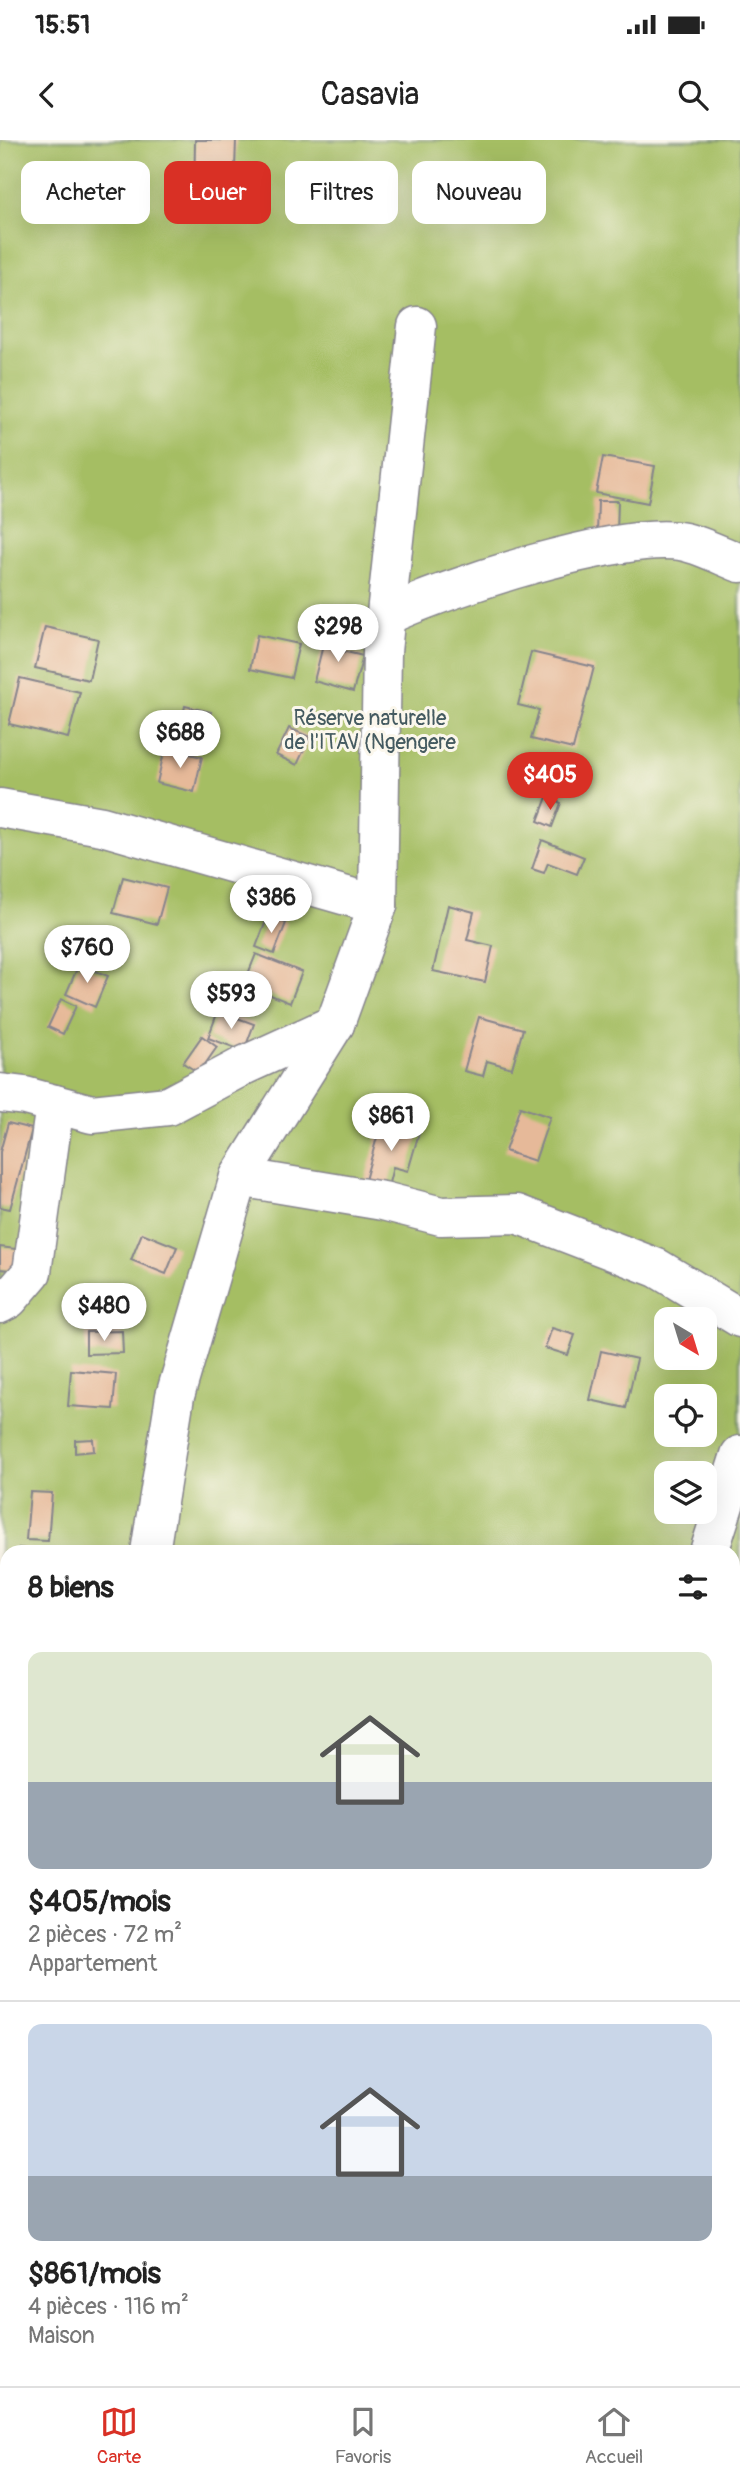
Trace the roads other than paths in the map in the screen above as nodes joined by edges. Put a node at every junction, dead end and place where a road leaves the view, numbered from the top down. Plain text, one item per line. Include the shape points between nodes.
1 (417, 326) dead end
2 (740, 563) edge
3 (386, 616) junction
4 (0, 808) edge
5 (378, 905) junction
6 (335, 1024) junction
7 (0, 1093) edge
8 (55, 1104) junction
9 (239, 1177) junction
10 (0, 1304) edge
11 (740, 1318) edge
12 (740, 1455) edge
13 (151, 1545) edge
14 (711, 1545) edge

1 - 3 street
2 - 3 street via 685,542 642,540 429,596
3 - 5 street
4 - 5 street via 102,827
5 - 6 street
6 - 8 street via 168,1106 92,1114
6 - 9 street
7 - 8 street
8 - 10 street via 32,1272
9 - 11 street via 383,1201 440,1216 517,1214 657,1268
9 - 13 street via 175,1396
12 - 14 street

